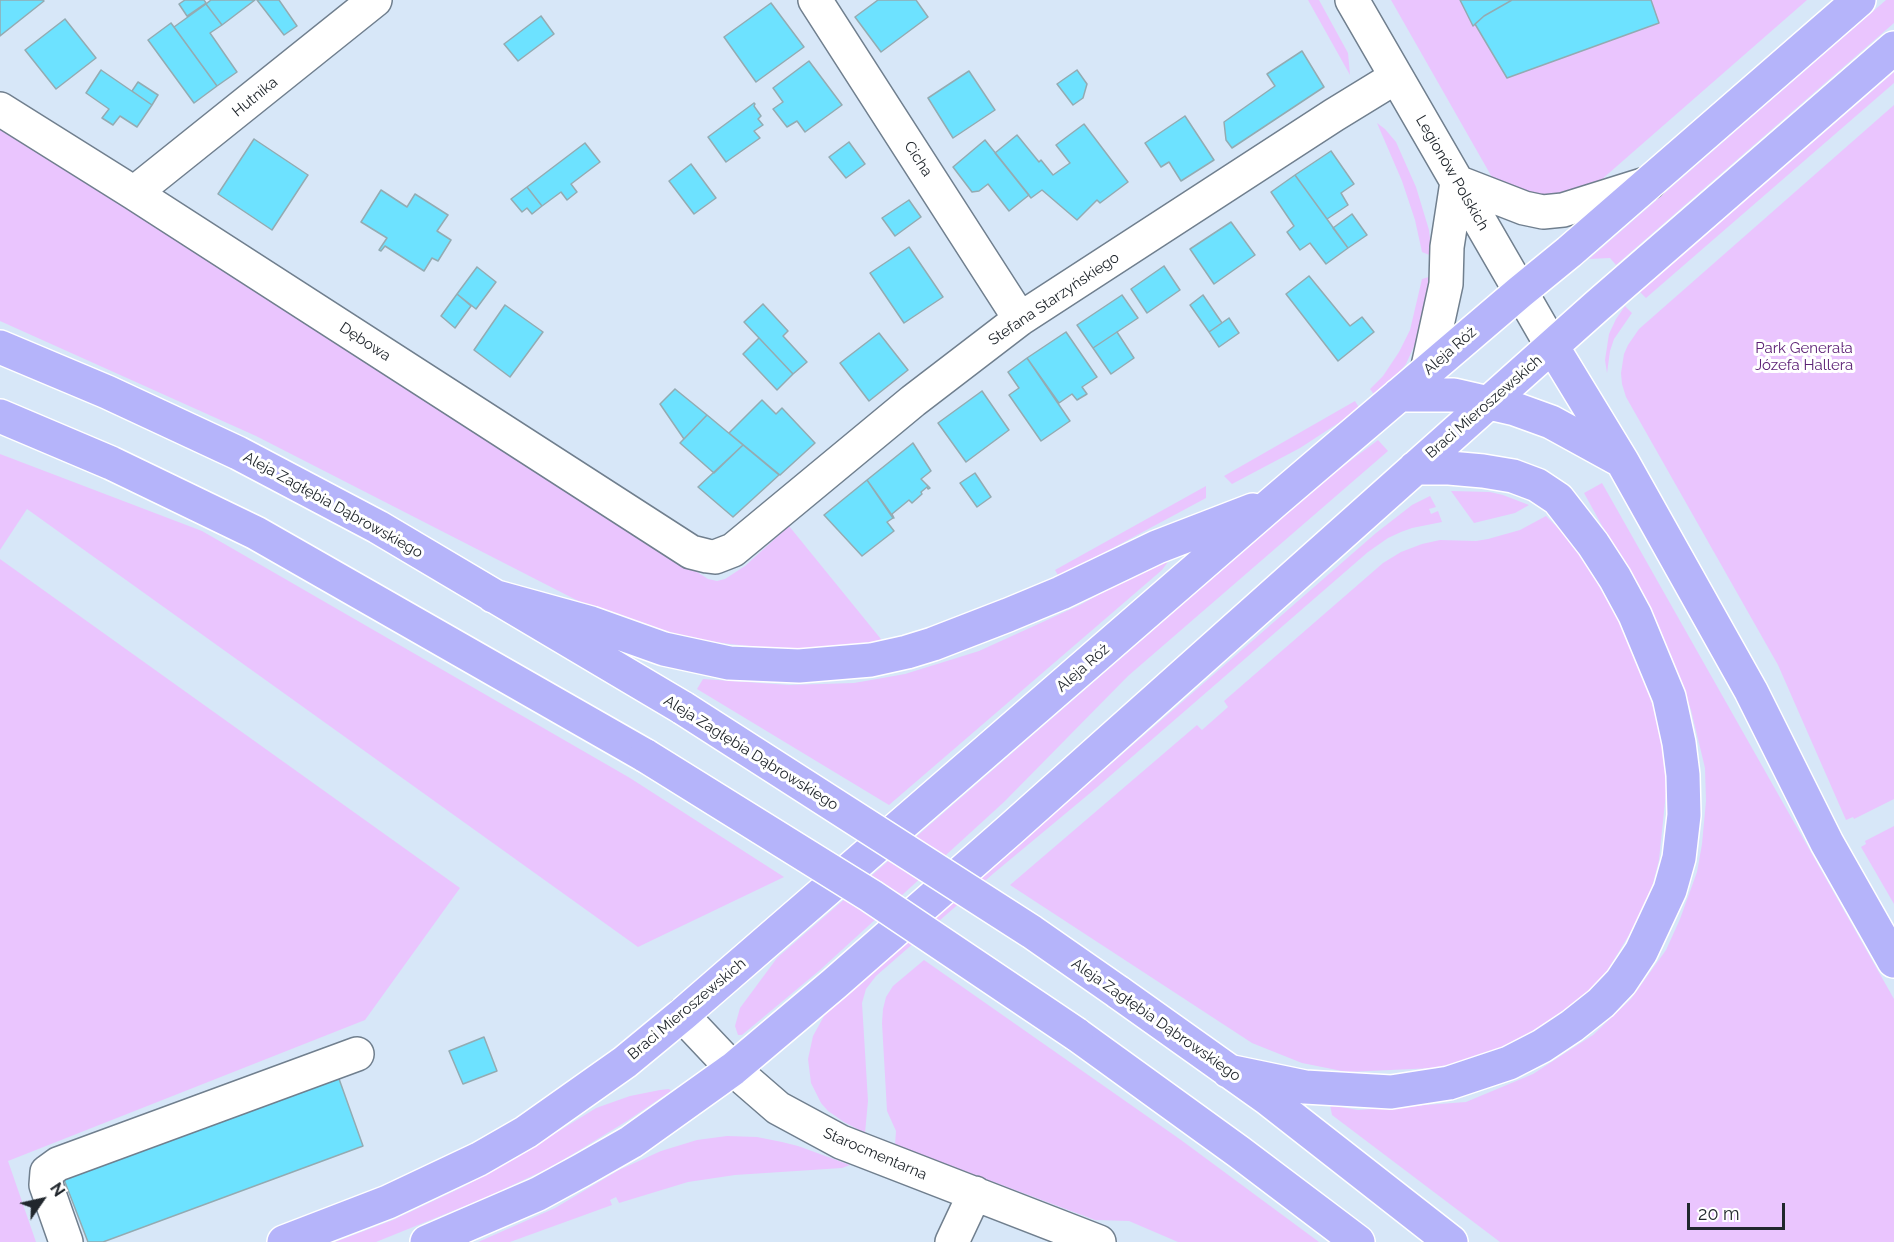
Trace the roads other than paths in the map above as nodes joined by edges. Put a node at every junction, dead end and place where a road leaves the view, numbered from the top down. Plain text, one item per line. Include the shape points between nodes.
1 (375, 0) edge
2 (815, 0) edge
3 (1352, 0) edge
4 (1859, 0) edge
5 (1894, 48) edge
6 (1396, 77) junction
7 (0, 109) edge
8 (1457, 182) junction
9 (1649, 183) junction
10 (134, 193) junction
11 (1520, 292) junction
12 (1020, 319) junction
13 (1552, 346) junction
14 (0, 347) edge
15 (1427, 371) junction
16 (1399, 395) junction
17 (1489, 402) junction
18 (0, 416) edge
19 (1622, 460) junction
20 (1415, 468) junction
21 (1275, 501) junction
22 (733, 550) joint
23 (493, 596) junction
24 (1043, 702) joint
25 (1894, 962) edge
26 (682, 1015) junction
27 (357, 1054) dead end
28 (733, 1070) junction
29 (1228, 1071) junction
30 (975, 1193) junction
31 (66, 1242) edge
32 (284, 1242) edge
33 (427, 1242) edge
34 (952, 1242) edge
35 (1099, 1242) edge
36 (1358, 1242) edge
37 (1451, 1242) edge

1 - 10 street, Hutnika
2 - 12 street, Cicha
3 - 6 street, Legionów Polskich
4 - 9 main road, Aleja Róż
5 - 13 main road
6 - 8 street, Legionów Polskich
6 - 12 street, Stefana Starzyńskiego
7 - 10 street, Dębowa
8 - 9 street via 1543,212 1563,210
8 - 11 street, Legionów Polskich
8 - 15 street via 1446,284
9 - 11 main road, Aleja Róż
10 - 22 street, Dębowa via 691,552 715,556
11 - 13 street, Legionów Polskich
11 - 15 main road, Aleja Róż
12 - 22 street, Stefana Starzyńskiego via 913,401
13 - 17 main road, Braci Mieroszewskich
13 - 19 main road
14 - 23 main road, Aleja Zagłębia Dąbrowskiego via 238,453 378,527
15 - 16 main road, Aleja Róż
16 - 17 main road via 1454,395
16 - 21 main road, Aleja Róż
17 - 19 main road via 1551,422
17 - 20 main road, Braci Mieroszewskich
18 - 36 main road, bridge via 111,463 256,533 646,756 871,896 1077,1034
19 - 25 main road via 1751,691 1827,843
20 - 28 main road
20 - 29 main road via 1493,473 1537,485 1558,499 1615,578 1664,686 1679,743 1684,814 1679,858 1670,890 1641,952 1621,982 1572,1026 1509,1063 1449,1083 1391,1092 1305,1087
21 - 23 main road via 1157,547 1008,615 933,644 871,660 799,666 729,663 664,650 591,623
21 - 24 main road, Aleja Róż
23 - 29 main road, Aleja Zagłębia Dąbrowskiego, bridge via 683,708 1032,932
24 - 26 main road, Braci Mieroszewskich
26 - 28 street, Starocmentarna
26 - 32 main road, Braci Mieroszewskich via 584,1092 479,1159 388,1202
27 - 31 street via 58,1164 47,1172 46,1185
28 - 30 street, Starocmentarna via 778,1108 841,1142
28 - 33 main road via 631,1142 582,1170 538,1194
29 - 37 main road, Aleja Zagłębia Dąbrowskiego
30 - 34 street
30 - 35 street, Starocmentarna

